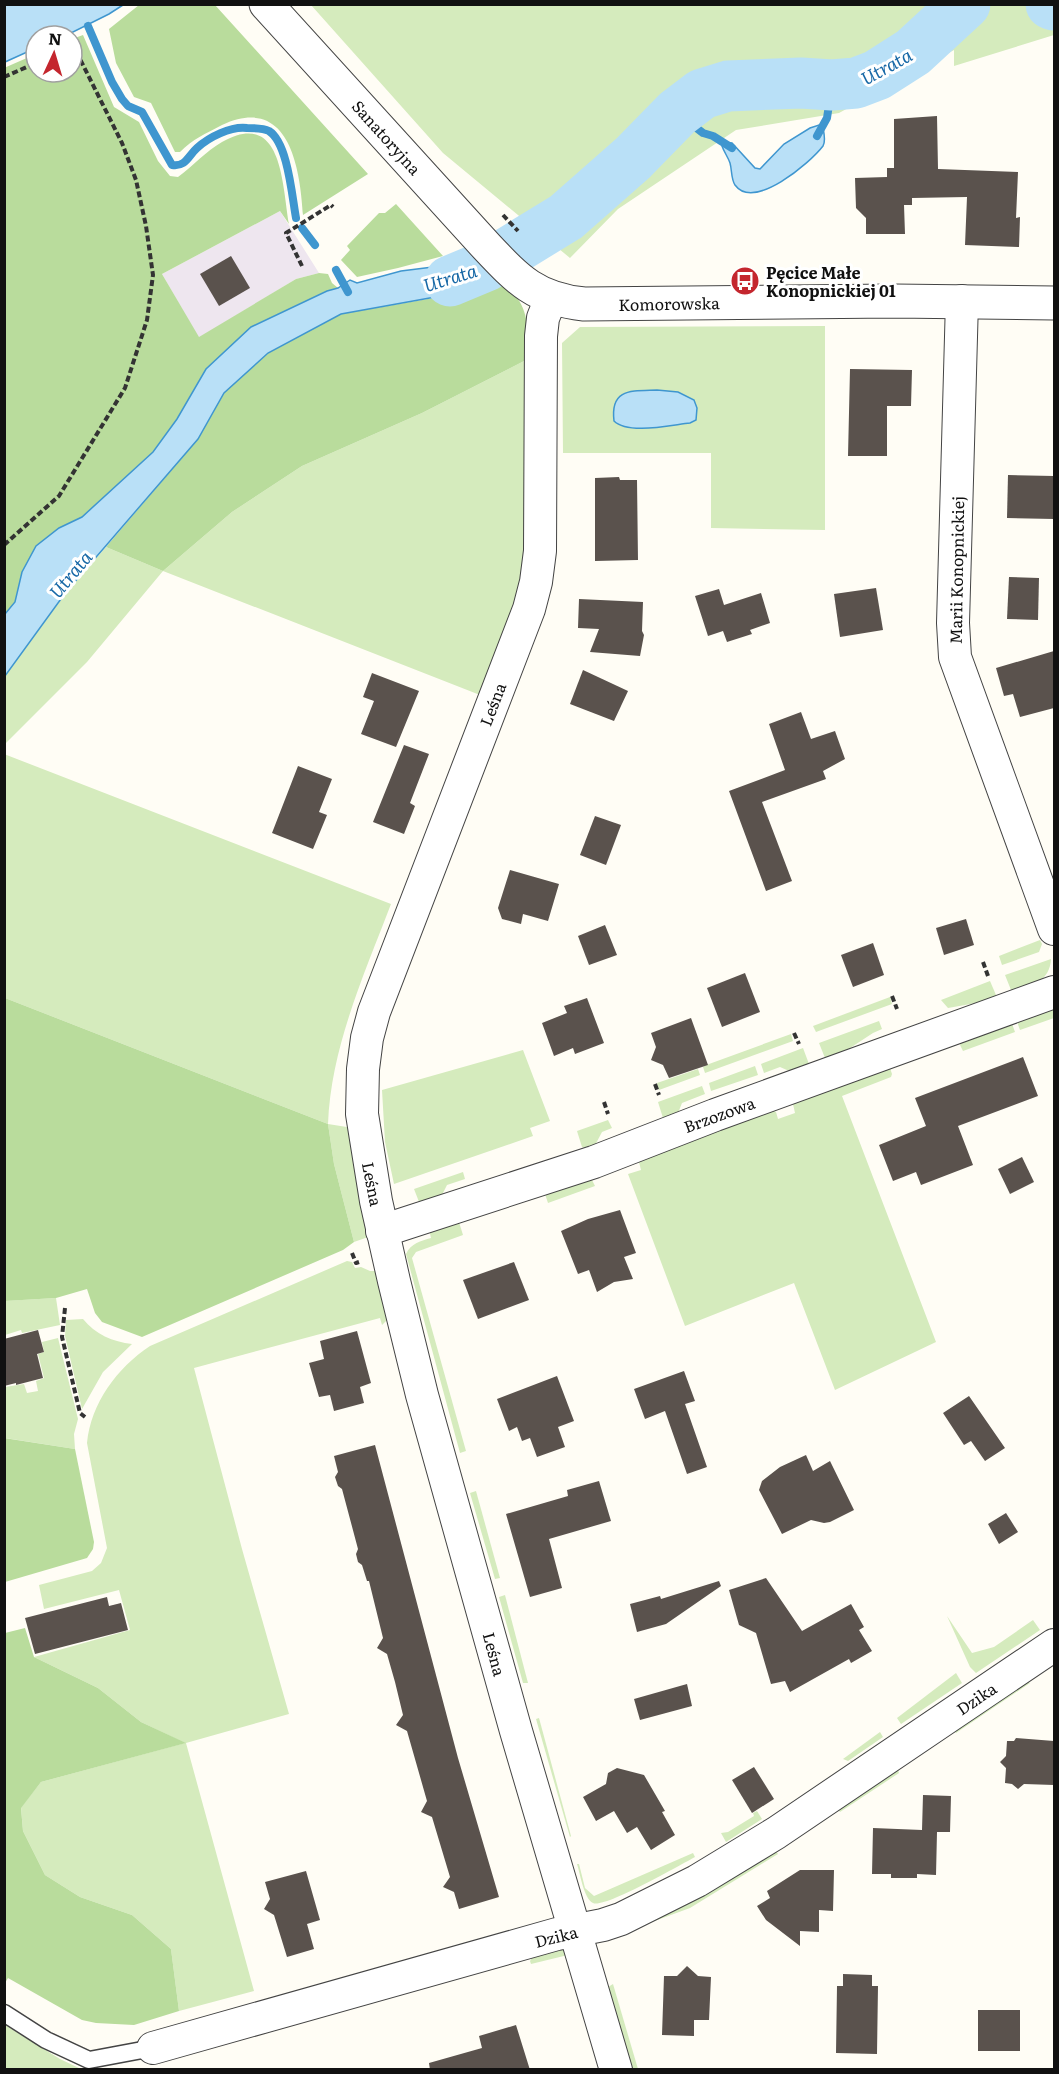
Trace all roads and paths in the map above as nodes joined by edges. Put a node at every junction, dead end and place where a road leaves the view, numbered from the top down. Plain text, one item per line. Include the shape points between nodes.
1 (266, 4) edge
2 (84, 67) edge
3 (24, 68) edge
4 (4, 76) edge
5 (333, 207) dead end
6 (498, 259) joint
7 (302, 266) dead end
8 (551, 298) junction
9 (962, 301) junction
10 (1054, 303) edge
11 (4, 545) edge
12 (1054, 929) edge
13 (983, 962) dead end
14 (987, 976) dead end
15 (1054, 992) edge
16 (892, 996) dead end
17 (897, 1009) dead end
18 (794, 1033) dead end
19 (799, 1044) dead end
20 (655, 1084) dead end
21 (659, 1095) dead end
22 (604, 1102) dead end
23 (608, 1114) dead end
24 (382, 1231) junction
25 (352, 1253) dead end
26 (360, 1262) dead end
27 (65, 1308) dead end
28 (85, 1417) dead end
29 (1054, 1645) edge
30 (575, 1930) junction
31 (4, 2013) edge
32 (153, 2048) joint
33 (616, 2070) edge

1 - 6 street, Sanatoryjna
2 - 11 path via 136,180 153,275 147,320 125,388 60,496
3 - 4 path
5 - 7 path via 286,233
6 - 8 street, Komorowska via 528,286
8 - 9 street, Komorowska via 584,304
8 - 24 street, Leśna via 541,336 540,551 536,582 529,609 378,999 367,1038 362,1114
9 - 10 street, Komorowska
9 - 12 street, Marii Konopnickiej via 955,657
13 - 14 path
15 - 24 street, Brzozowa via 594,1161
16 - 17 path
18 - 19 path
20 - 21 path
22 - 23 path
24 - 30 street, Leśna via 423,1395
25 - 26 path via 356,1263
27 - 28 path via 62,1337 80,1413
29 - 30 street, Dzika via 777,1833 697,1881 621,1919
30 - 32 street, Dzika
30 - 33 street, Leśna
31 - 32 lane, Dzika via 46,2040 88,2060

